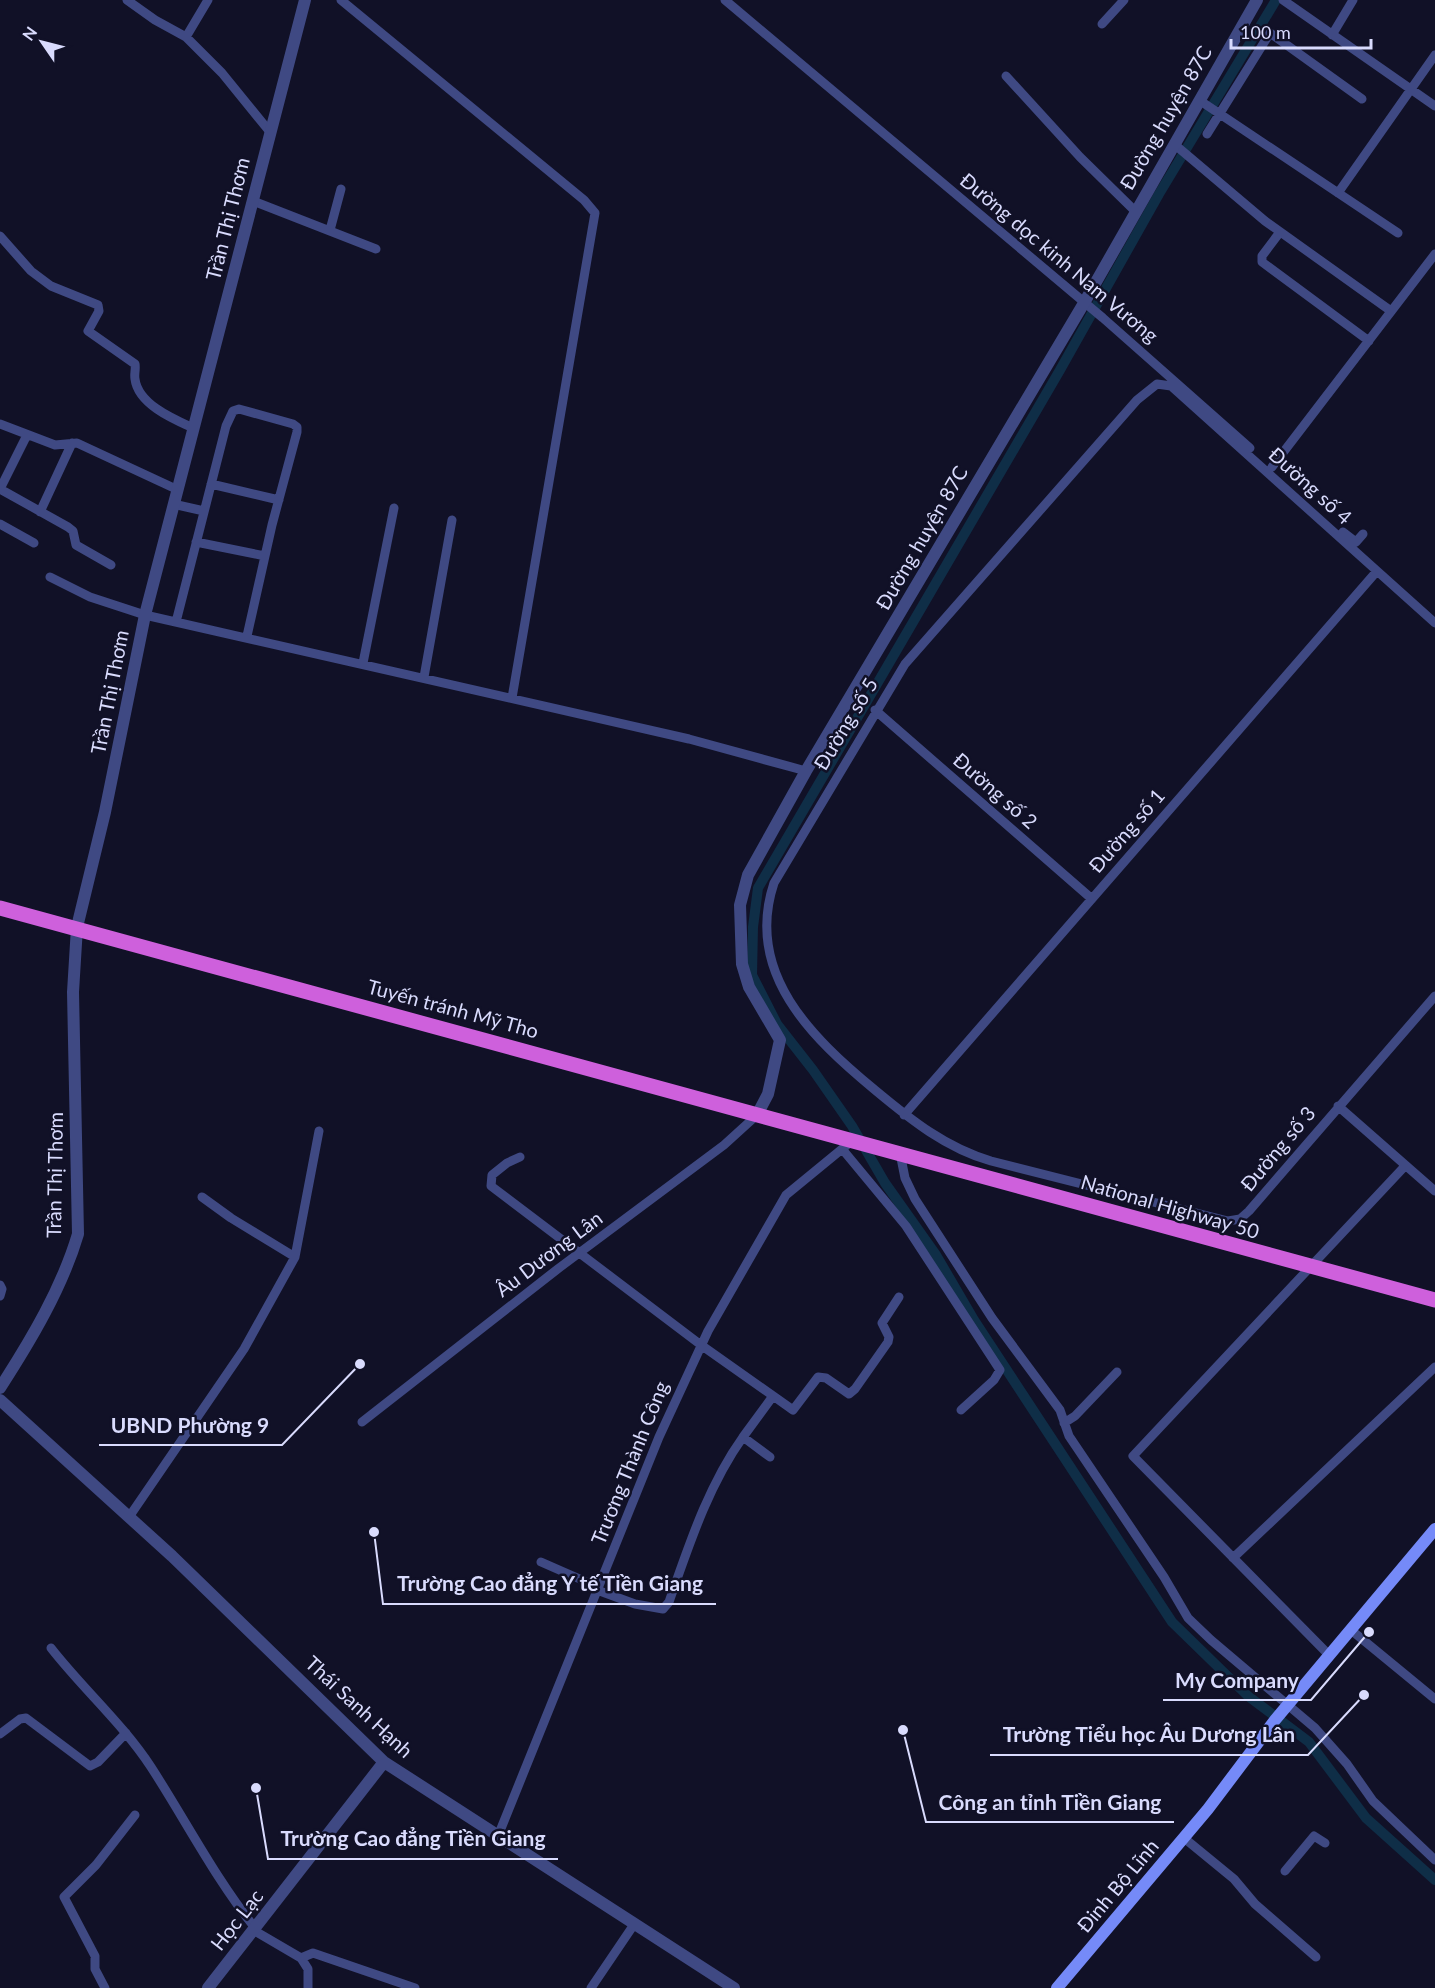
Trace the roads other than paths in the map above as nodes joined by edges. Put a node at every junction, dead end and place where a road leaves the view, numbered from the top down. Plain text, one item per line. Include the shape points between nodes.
1 (127, 0) edge
2 (208, 0) edge
3 (304, 0) edge
4 (341, 0) edge
5 (725, 0) edge
6 (1124, 0) edge
7 (1257, 0) edge
8 (1283, 0) edge
9 (1353, 0) edge
10 (1102, 24) dead end
11 (1332, 34) junction
12 (186, 37) junction
13 (1435, 55) edge
14 (1006, 76) dead end
15 (1413, 88) junction
16 (1362, 99) dead end
17 (1202, 101) junction
18 (1435, 106) edge
19 (1218, 111) junction
20 (270, 132) junction
21 (1208, 134) dead end
22 (1177, 147) junction
23 (341, 189) dead end
24 (1338, 193) junction
25 (253, 201) junction
26 (1135, 211) junction
27 (330, 230) junction
28 (1280, 232) junction
29 (1398, 233) dead end
30 (0, 236) edge
31 (376, 249) dead end
32 (1435, 254) edge
33 (1090, 308) junction
34 (1391, 311) junction
35 (1369, 341) junction
36 (1157, 384) joint
37 (0, 424) edge
38 (193, 428) junction
39 (27, 435) junction
40 (72, 443) junction
41 (1272, 467) junction
42 (211, 484) junction
43 (0, 489) edge
44 (176, 489) junction
45 (279, 500) junction
46 (175, 504) junction
47 (394, 508) dead end
48 (201, 511) junction
49 (40, 512) junction
50 (452, 520) dead end
51 (0, 524) edge
52 (1363, 534) dead end
53 (196, 542) junction
54 (34, 543) dead end
55 (265, 556) junction
56 (111, 565) dead end
57 (1377, 571) junction
58 (50, 577) dead end
59 (148, 615) junction
60 (177, 622) junction
61 (1435, 623) edge
62 (247, 636) junction
63 (363, 663) junction
64 (424, 677) junction
65 (512, 698) junction
66 (875, 710) junction
67 (806, 771) junction
68 (1092, 899) junction
69 (0, 908) edge
70 (77, 927) junction
71 (1435, 996) edge
72 (1338, 1107) junction
73 (757, 1115) junction
74 (904, 1115) junction
75 (319, 1131) dead end
76 (851, 1144) junction
77 (897, 1152) junction
78 (520, 1157) dead end
79 (1405, 1166) junction
80 (989, 1168) junction
81 (1435, 1191) edge
82 (202, 1197) dead end
83 (1178, 1208) junction
84 (1172, 1229) junction
85 (578, 1254) junction
86 (295, 1257) junction
87 (1310, 1267) junction
88 (0, 1285) edge
89 (0, 1296) edge
90 (899, 1297) dead end
91 (1435, 1300) edge
92 (701, 1345) junction
93 (1435, 1368) edge
94 (1117, 1372) dead end
95 (0, 1388) edge
96 (773, 1396) junction
97 (0, 1400) edge
98 (961, 1410) dead end
99 (362, 1422) dead end
100 (1064, 1423) junction
101 (743, 1437) junction
102 (770, 1457) dead end
103 (129, 1517) junction
104 (1435, 1529) edge
105 (1233, 1558) junction
106 (541, 1562) dead end
107 (598, 1588) junction
108 (1351, 1630) junction
109 (51, 1648) dead end
110 (1329, 1655) junction
111 (1435, 1699) edge
112 (1286, 1707) junction
113 (126, 1733) junction
114 (0, 1734) edge
115 (384, 1762) junction
116 (135, 1815) dead end
117 (498, 1836) junction
118 (1184, 1838) junction
119 (1325, 1842) dead end
120 (1435, 1860) edge
121 (1285, 1871) dead end
122 (635, 1923) junction
123 (254, 1929) junction
124 (1316, 1957) dead end
125 (301, 1958) junction
126 (105, 1988) edge
127 (208, 1988) edge
128 (308, 1988) edge
129 (415, 1988) edge
130 (591, 1988) edge
131 (734, 1988) edge
132 (1058, 1988) edge

1 - 12 street via 154,21
2 - 12 street
3 - 20 street, Trần Thị Thơm
4 - 65 street via 595,213
5 - 33 street, Đường dọc kinh Nam Vương
6 - 10 street
7 - 17 street, Đường huyện 87C
8 - 11 street
9 - 11 street
11 - 15 street
12 - 20 street via 222,73
13 - 15 street
14 - 26 street
15 - 18 street
15 - 24 street
16 - 19 street via 1270,33
17 - 19 street
17 - 22 street, Đường huyện 87C
19 - 21 street
19 - 24 street
20 - 25 street, Trần Thị Thơm
22 - 26 street, Đường huyện 87C
22 - 28 street
23 - 27 street
24 - 29 street
25 - 27 street
25 - 38 street, Trần Thị Thơm
26 - 33 street, Đường huyện 87C
27 - 31 street
28 - 34 street
28 - 35 street via 1262,256 1262,262
30 - 38 street via 51,286 98,305 99,311 88,331 135,364 136,383 163,414
32 - 34 street
33 - 41 street, Đường dọc kinh Nam Vương
33 - 67 street, Đường huyện 87C
34 - 35 street
35 - 41 street
36 - 57 street, Đường số 4 via 1171,386
36 - 66 street, Đường số 5 via 1137,400 918,648
37 - 39 street
38 - 44 street, Trần Thị Thơm
39 - 40 street via 55,445
39 - 43 street
40 - 44 street
40 - 49 street
41 - 52 street, Đường dọc kinh Nam Vương via 1348,537 1356,542
42 - 45 street
42 - 45 street via 229,417 239,409 297,427
42 - 48 street
43 - 49 street
44 - 46 street, Trần Thị Thơm
45 - 55 street
46 - 48 street
46 - 59 street, Trần Thị Thơm
47 - 63 street
48 - 53 street
49 - 56 street via 73,531 76,545
50 - 64 street
51 - 54 street
53 - 55 street
53 - 60 street
55 - 62 street
57 - 61 street, Đường số 4
57 - 68 street, Đường số 1
58 - 59 street via 114,607
59 - 60 street
59 - 70 street, Trần Thị Thơm
60 - 62 street
62 - 63 street
63 - 64 street
64 - 65 street
65 - 67 street
66 - 68 street, Đường số 2
66 - 74 street, Đường số 5 via 774,883 766,932 780,985 804,1024 842,1063
67 - 73 street, Đường huyện 87C via 748,874 740,905 739,940 745,977 780,1040 768,1094
68 - 74 street, Đường số 1
69 - 70 highway, Tuyến tránh Mỹ Tho
70 - 73 highway, Tuyến tránh Mỹ Tho
70 - 95 street, Trần Thị Thơm via 73,992 78,1234 71,1257 26,1347
71 - 72 street, Đường số 3
72 - 79 street
72 - 83 street, Đường số 3 via 1240,1219 1228,1221
73 - 76 highway, Tuyến tránh Mỹ Tho
73 - 85 street, Âu Dương Lân via 724,1145
74 - 80 street, Đường số 3
75 - 86 street
76 - 77 highway, Tuyến tránh Mỹ Tho
76 - 92 street, Trương Thành Công via 786,1195
76 - 98 street via 1000,1370
77 - 80 highway, National Highway 50
77 - 100 street via 915,1199 987,1311 1060,1410
78 - 85 street via 492,1175 491,1186
79 - 81 street
79 - 87 street
80 - 83 street, Đường số 3
80 - 84 highway, National Highway 50
82 - 86 street
83 - 84 street
84 - 87 highway, National Highway 50
85 - 92 street
85 - 99 street, Âu Dương Lân
86 - 103 street via 244,1349
87 - 91 highway, National Highway 50
87 - 105 street via 1133,1456
88 - 89 street
90 - 96 street via 882,1323 888,1342 849,1394 821,1376 793,1410
92 - 96 street
92 - 107 street, Trương Thành Công via 679,1389
93 - 105 street
94 - 100 street
96 - 101 street
97 - 103 street, Thái Sanh Hạnh
100 - 112 street via 1188,1618
101 - 102 street
101 - 107 street via 724,1463 667,1606 659,1610 635,1605
103 - 115 street, Thái Sanh Hạnh
104 - 108 main road, Đinh Bộ Lĩnh
105 - 110 street
106 - 107 street
107 - 117 street, Trương Thành Công
108 - 110 main road, Đinh Bộ Lĩnh
108 - 111 street
109 - 113 street
110 - 112 main road, Đinh Bộ Lĩnh
112 - 118 main road, Đinh Bộ Lĩnh
112 - 120 street via 1334,1747 1373,1801
113 - 114 street via 94,1766 26,1718
113 - 123 street
115 - 117 street, Thái Sanh Hạnh
115 - 123 street, Học Lạc
116 - 126 street via 96,1865 64,1897 95,1956 95,1969
117 - 122 street, Thái Sanh Hạnh
118 - 124 street via 1234,1879 1255,1904
118 - 132 main road, Đinh Bộ Lĩnh
119 - 121 street via 1314,1836
122 - 130 street
122 - 131 street, Thái Sanh Hạnh
123 - 125 street
123 - 127 street, Học Lạc
125 - 128 street via 308,1969
125 - 129 street via 313,1953

